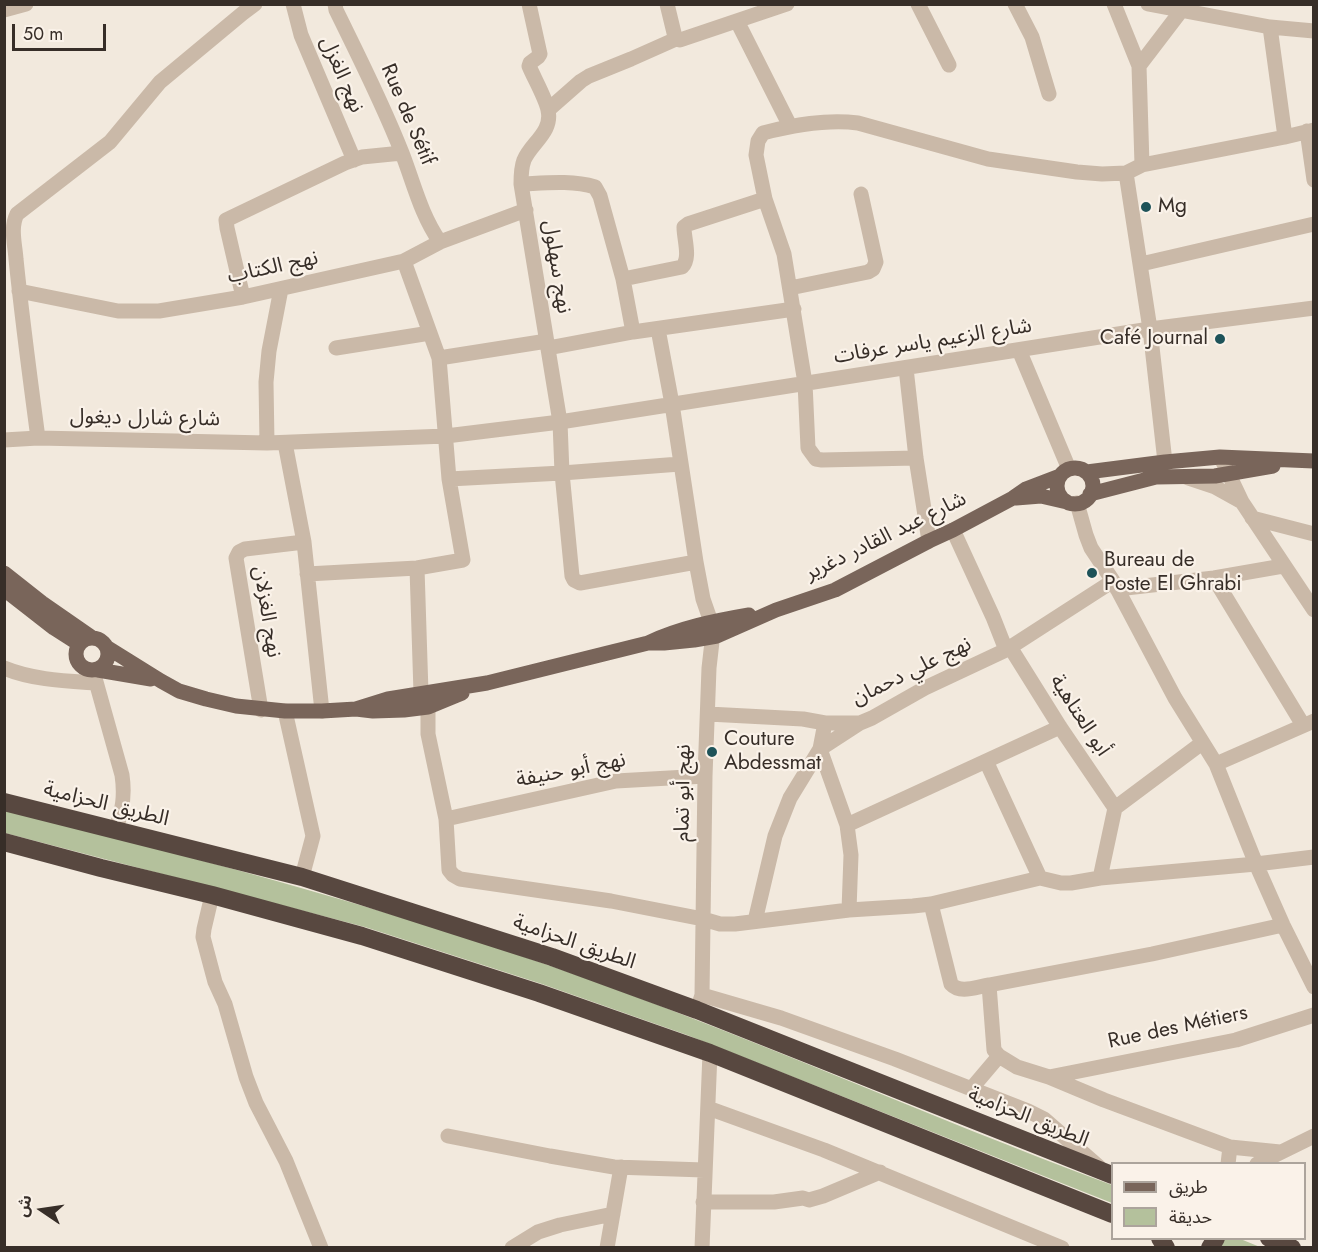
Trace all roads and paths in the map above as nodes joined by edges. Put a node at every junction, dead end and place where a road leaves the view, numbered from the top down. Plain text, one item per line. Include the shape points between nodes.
1 (26, 4) edge
2 (255, 4) edge
3 (293, 4) edge
4 (334, 4) edge
5 (529, 4) edge
6 (667, 4) edge
7 (787, 4) edge
8 (918, 4) edge
9 (1015, 4) edge
10 (1114, 4) edge
11 (1148, 4) edge
12 (4, 10) edge
13 (1181, 11) junction
14 (737, 21) junction
15 (1270, 27) junction
16 (1314, 31) edge
17 (678, 39) junction
18 (949, 65) dead end
19 (1139, 66) junction
20 (1049, 94) dead end
21 (548, 110) junction
22 (790, 126) junction
23 (1310, 130) edge
24 (1285, 137) junction
25 (402, 153) junction
26 (354, 160) junction
27 (1142, 165) junction
28 (1126, 173) junction
29 (1314, 180) edge
30 (521, 184) junction
31 (861, 194) dead end
32 (765, 199) junction
33 (526, 210) junction
34 (4, 215) edge
35 (1314, 224) edge
36 (13, 235) junction
37 (440, 242) junction
38 (10, 261) edge
39 (404, 261) junction
40 (1141, 264) junction
41 (623, 279) junction
42 (790, 288) junction
43 (281, 289) junction
44 (19, 291) junction
45 (243, 297) junction
46 (1314, 308) edge
47 (794, 309) junction
48 (658, 329) junction
49 (1150, 329) junction
50 (633, 332) junction
51 (430, 333) junction
52 (548, 344) junction
53 (336, 348) dead end
54 (1019, 350) junction
55 (439, 358) junction
56 (906, 368) junction
57 (805, 383) junction
58 (672, 404) junction
59 (560, 422) junction
60 (446, 436) junction
61 (38, 438) junction
62 (4, 440) edge
63 (267, 443) junction
64 (285, 443) junction
65 (1220, 457) junction
66 (916, 458) junction
67 (1308, 461) edge
68 (1165, 462) junction
69 (680, 464) junction
70 (1064, 472) junction
71 (1087, 472) junction
72 (562, 473) junction
73 (1228, 473) junction
74 (1184, 477) junction
75 (449, 479) junction
76 (1090, 494) junction
77 (1013, 498) junction
78 (1242, 502) junction
79 (1072, 503) junction
80 (1252, 518) junction
81 (953, 530) junction
82 (1314, 534) edge
83 (929, 541) junction
84 (304, 542) junction
85 (696, 562) junction
86 (1283, 566) junction
87 (417, 568) junction
88 (4, 573) edge
89 (307, 573) junction
90 (1214, 579) junction
91 (1115, 585) junction
92 (4, 589) edge
93 (1314, 610) edge
94 (707, 630) junction
95 (85, 641) junction
96 (108, 648) junction
97 (1008, 648) junction
98 (4, 668) edge
99 (96, 674) junction
100 (161, 681) junction
101 (419, 701) junction
102 (261, 710) junction
103 (285, 711) junction
104 (322, 711) junction
105 (708, 714) junction
106 (825, 723) junction
107 (860, 723) junction
108 (1308, 723) edge
109 (1060, 727) junction
110 (1202, 742) junction
111 (819, 749) junction
112 (986, 761) junction
113 (1216, 764) junction
114 (705, 776) junction
115 (4, 802) edge
116 (1115, 808) junction
117 (446, 819) junction
118 (847, 825) junction
119 (116, 830) junction
120 (4, 842) edge
121 (1314, 857) edge
122 (1256, 864) junction
123 (302, 878) junction
124 (1040, 878) junction
125 (1100, 878) junction
126 (212, 895) junction
127 (930, 904) junction
128 (849, 910) junction
129 (703, 919) junction
130 (755, 921) junction
131 (1283, 926) junction
132 (989, 985) junction
133 (1314, 987) edge
134 (699, 1003) junction
135 (1314, 1015) edge
136 (710, 1053) junction
137 (999, 1056) junction
138 (1049, 1077) junction
139 (971, 1089) junction
140 (708, 1108) junction
141 (448, 1136) dead end
142 (1313, 1137) edge
143 (1230, 1146) junction
144 (1281, 1155) edge
145 (1228, 1162) edge
146 (1262, 1162) edge
147 (621, 1167) junction
148 (704, 1170) junction
149 (880, 1173) junction
150 (1109, 1174) edge
151 (703, 1202) junction
152 (1111, 1213) edge
153 (613, 1214) junction
154 (1272, 1240) edge
155 (1052, 1246) edge
156 (321, 1248) edge
157 (512, 1248) edge
158 (607, 1248) edge
159 (702, 1248) edge
160 (1292, 1248) edge

1 - 12 street
2 - 36 street via 160,82 110,142 17,214
3 - 26 street, نهج الغزل via 301,35
4 - 25 street, Rue de Sétif
5 - 21 street via 540,54 529,66
6 - 17 street
7 - 14 street
8 - 18 street
9 - 20 street via 1032,37
10 - 19 street
11 - 13 street
13 - 15 street
13 - 19 street
14 - 17 street
14 - 22 street
15 - 16 street
15 - 24 street
17 - 21 street via 589,76
19 - 27 street
21 - 30 street, نهج سهلول via 548,126 523,162
22 - 28 street via 849,122 988,159 1077,172
22 - 32 street via 764,133 758,141 756,155
23 - 24 street
23 - 29 street
24 - 27 street
25 - 26 street
25 - 37 street, Rue de Sétif via 424,217
26 - 45 street via 226,220
27 - 28 street
28 - 40 street
30 - 33 street, نهج سهلول
30 - 41 street via 595,187
31 - 42 street via 876,262 873,269
32 - 41 street via 684,227 687,260 682,267
32 - 42 street via 784,254
33 - 37 street, نهج الكتاب
33 - 52 street, نهج سهلول
34 - 36 street
35 - 40 street
36 - 38 street
37 - 39 street, نهج الكتاب
38 - 44 street
39 - 43 street, نهج الكتاب
39 - 51 street
40 - 49 street
41 - 50 street
42 - 47 street
43 - 45 street, نهج الكتاب
43 - 63 street via 266,382
44 - 45 street, نهج الكتاب via 118,311 159,311
44 - 61 street
46 - 49 street, شارع الزعيم ياسر عرفات
47 - 48 street
47 - 57 street
48 - 50 street
48 - 58 street, نهج أبو تمام
49 - 54 street, شارع الزعيم ياسر عرفات
49 - 68 street
50 - 52 street
51 - 53 street
51 - 55 street
52 - 55 street
52 - 59 street, نهج سهلول
54 - 56 street, شارع الزعيم ياسر عرفات
54 - 70 street
55 - 60 street
56 - 57 street, شارع الزعيم ياسر عرفات
56 - 66 street
57 - 58 street, شارع الزعيم ياسر عرفات
57 - 66 street via 808,448 816,459
58 - 59 street, شارع الزعيم ياسر عرفات
58 - 69 street, نهج أبو تمام
59 - 60 street, شارع الزعيم ياسر عرفات
59 - 72 street, نهج سهلول
60 - 64 street, شارع شارل ديغول
60 - 75 street
61 - 62 street, شارع شارل ديغول
61 - 63 street, شارع شارل ديغول
63 - 64 street, شارع شارل ديغول
64 - 84 street
65 - 67 main road
65 - 68 main road
65 - 73 street
66 - 83 street
67 - 73 main road
68 - 71 main road
69 - 72 street
69 - 85 street, نهج أبو تمام
70 - 71 main road via 1075,468
70 - 77 main road, شارع عبد القادر دغرير
70 - 79 main road via 1057,490
71 - 76 main road via 1091,479
72 - 75 street
72 - 85 street, نهج سهلول via 572,576 577,582
73 - 74 main road
73 - 78 street
74 - 76 main road via 1156,477
74 - 78 street via 1215,487
75 - 87 street via 463,561
76 - 79 main road via 1087,499
77 - 79 main road, شارع عبد القادر دغرير via 1041,496
77 - 81 main road, شارع عبد القادر دغرير
78 - 80 street
79 - 91 street via 1091,548
80 - 82 street
80 - 86 street
81 - 83 main road, شارع عبد القادر دغرير
81 - 97 street, أبو العتاهية
83 - 94 main road, شارع عبد القادر دغرير via 835,590
84 - 89 street
84 - 102 street, نهج الغزلان via 245,549 236,558
85 - 94 street, نهج أبو تمام
86 - 90 street, نهج علي دحمان
86 - 93 street
87 - 89 street
87 - 101 street
88 - 95 main road
89 - 104 street
90 - 91 street, نهج علي دحمان
90 - 108 street
91 - 97 street, نهج علي دحمان
91 - 110 street
92 - 95 main road via 46,621
94 - 101 main road, شارع عبد القادر دغرير
94 - 105 street, نهج أبو تمام
95 - 96 main road, شارع عبد القادر دغرير via 101,640
95 - 99 main road via 75,655 83,668
96 - 99 main road via 106,663
96 - 100 main road, شارع عبد القادر دغرير
97 - 107 street, نهج علي دحمان
97 - 109 street, أبو العتاهية
98 - 99 street via 54,680
99 - 100 main road, شارع عبد القادر دغرير
99 - 119 street via 124,785
100 - 102 main road, شارع عبد القادر دغرير via 206,699
101 - 104 main road, شارع عبد القادر دغرير via 388,711
101 - 117 street
102 - 103 main road, شارع عبد القادر دغرير
103 - 104 main road, شارع عبد القادر دغرير
103 - 123 street via 313,837
105 - 106 street, نهج علي دحمان
105 - 114 street, نهج أبو تمام
106 - 107 street, نهج علي دحمان
106 - 111 street
107 - 111 street
108 - 113 street
109 - 112 street
109 - 116 street, أبو العتاهية
110 - 113 street
110 - 116 street
111 - 118 street
111 - 130 street via 790,798 775,836
112 - 118 street
112 - 124 street
113 - 122 street
114 - 117 street, نهج أبو حنيفة via 616,781
114 - 129 street, نهج أبو تمام
115 - 119 highway, الطريق الحزامية
116 - 125 street
117 - 129 street via 449,870 460,879
118 - 128 street via 851,855
119 - 123 highway, الطريق الحزامية
120 - 126 highway
121 - 122 street
122 - 125 street
122 - 131 street
123 - 134 highway, الطريق الحزامية
124 - 125 street via 1071,883
124 - 127 street
126 - 136 highway via 362,936
126 - 156 street via 203,937 215,982 256,1103 286,1161
127 - 128 street
127 - 132 street via 951,984 961,990
128 - 130 street
129 - 130 street via 720,924
129 - 134 street, نهج أبو تمام
131 - 132 street
131 - 133 street
132 - 137 street via 994,1050
134 - 139 street via 780,1018
134 - 150 highway, الطريق الحزامية
135 - 138 street, Rue des Métiers via 1236,1040
136 - 140 street
136 - 152 highway
137 - 138 street via 1017,1067
137 - 139 street
138 - 143 street
139 - 150 street via 1044,1119
140 - 148 street
140 - 149 street
141 - 147 street
142 - 144 street
143 - 144 street
143 - 145 street
144 - 146 street
147 - 148 street
147 - 153 street
148 - 151 street
149 - 151 street via 809,1200
149 - 155 street
151 - 159 street
153 - 157 street via 538,1232
153 - 158 street
154 - 160 highway

